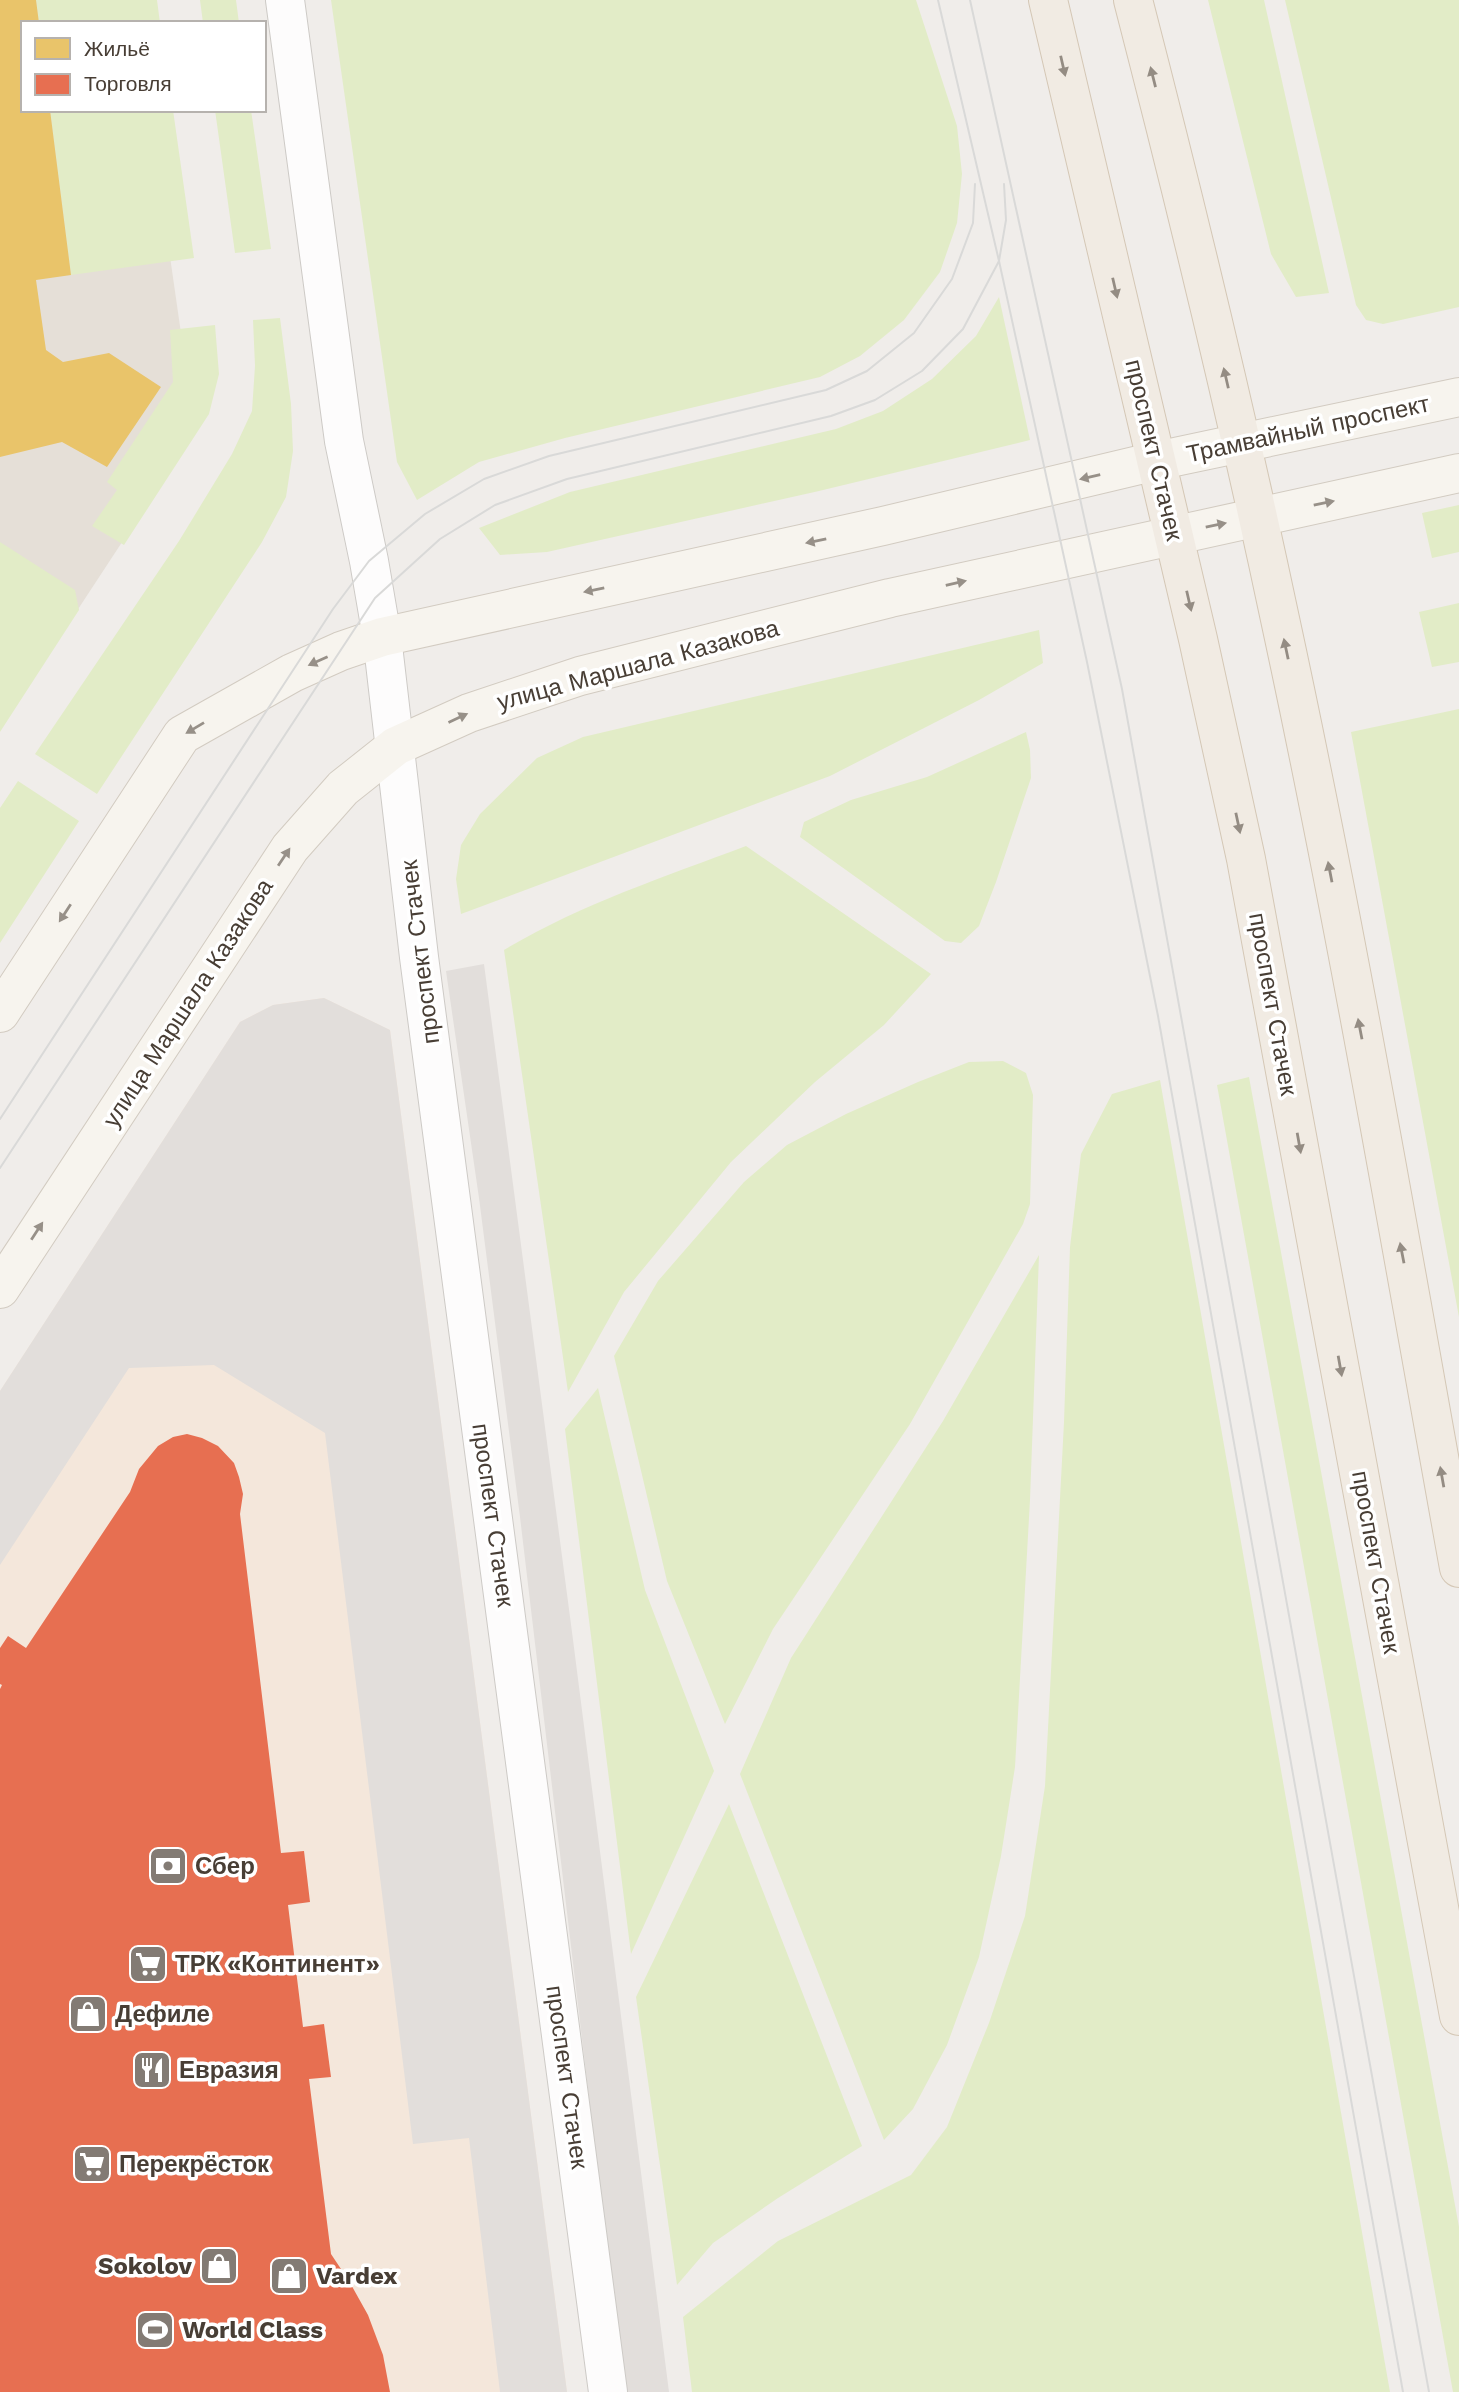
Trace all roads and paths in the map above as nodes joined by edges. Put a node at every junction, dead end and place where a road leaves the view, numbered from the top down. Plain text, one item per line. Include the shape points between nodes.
1 (285, 0) edge
2 (1048, 0) edge
3 (1133, 0) edge
4 (1459, 397) edge
5 (1242, 444) junction
6 (1156, 461) junction
7 (1459, 473) edge
8 (1257, 517) junction
9 (1174, 534) junction
10 (382, 637) junction
11 (396, 746) junction
12 (0, 1013) edge
13 (0, 1289) edge
14 (1459, 1568) edge
15 (1459, 2016) edge
16 (608, 2392) edge

1 - 10 street, проспект Стачек via 344,441
2 -> 6 main road, проспект Стачек
5 -> 3 main road
4 - 5 street, Трамвайный проспект
5 - 6 street, Трамвайный проспект
5 - 8 main road
6 - 9 main road, проспект Стачек
6 -> 10 street
8 -> 7 street
9 -> 8 street
14 -> 8 main road via 1343,939
11 -> 9 street, улица Маршала Казакова via 469,713 580,676 890,598
9 -> 15 main road, проспект Стачек via 1247,859
10 - 11 street, проспект Стачек
10 -> 12 street via 292,673 182,735
13 -> 11 street, улица Маршала Казакова via 290,848 343,788
11 - 16 street, проспект Стачек via 419,957

